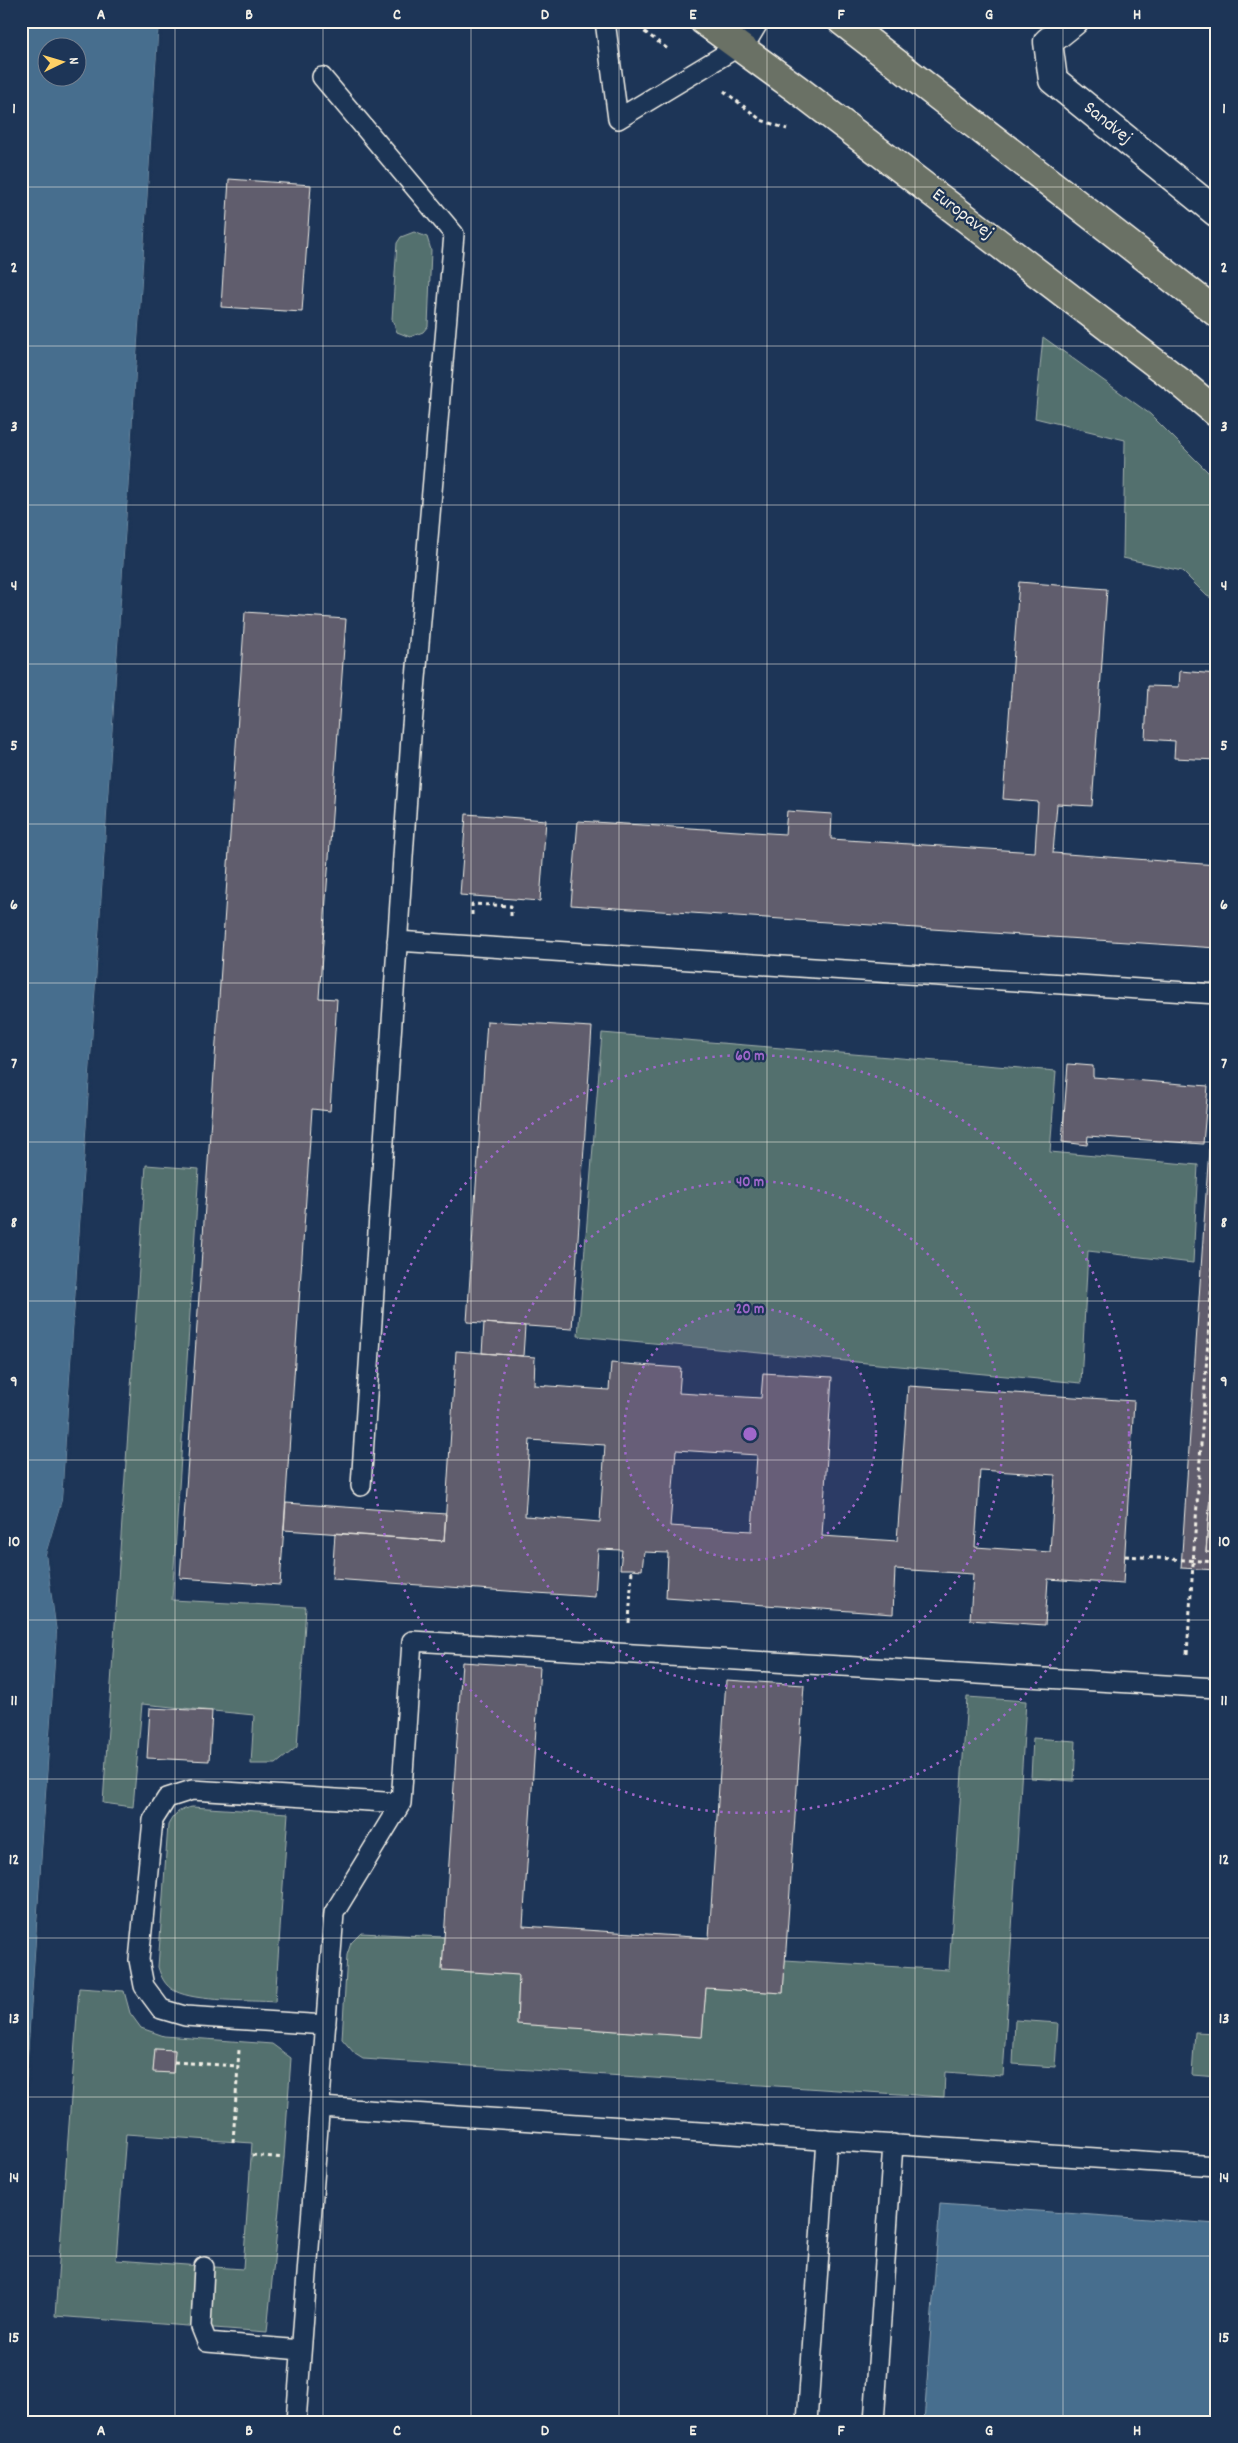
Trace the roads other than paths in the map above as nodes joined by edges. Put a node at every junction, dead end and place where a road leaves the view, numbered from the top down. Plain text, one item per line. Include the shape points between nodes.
1 (605, 21) edge
2 (704, 21) edge
3 (754, 21) edge
4 (842, 21) edge
5 (1074, 21) edge
6 (739, 46) junction
7 (322, 77) dead end
8 (1217, 213) edge
9 (1217, 313) edge
10 (1217, 413) edge
11 (397, 941) junction
12 (1217, 994) edge
13 (361, 1486) dead end
14 (1217, 1688) edge
15 (401, 1803) junction
16 (326, 2025) junction
17 (320, 2106) junction
18 (827, 2140) junction
19 (893, 2144) junction
20 (1217, 2166) edge
21 (204, 2267) dead end
22 (301, 2350) junction
23 (296, 2422) edge
24 (807, 2422) edge
25 (874, 2422) edge

1 - 6 lane via 618,119
2 - 6 main road, Europavej
3 - 6 street
4 - 9 main road
5 - 8 street, Sandvej via 1048,42 1054,80
6 - 10 main road, Europavej
7 - 11 lane via 454,234
11 - 12 lane
11 - 13 lane
14 - 15 lane via 412,1640
15 - 16 lane via 334,1913
15 - 16 lane via 192,1790 167,1798 153,1820 139,1960 144,1986 161,2009 185,2016
16 - 17 lane
17 - 18 lane
17 - 22 lane
18 - 19 lane
18 - 24 lane
19 - 20 lane
19 - 25 lane
21 - 22 lane via 201,2327 207,2342
22 - 23 lane

